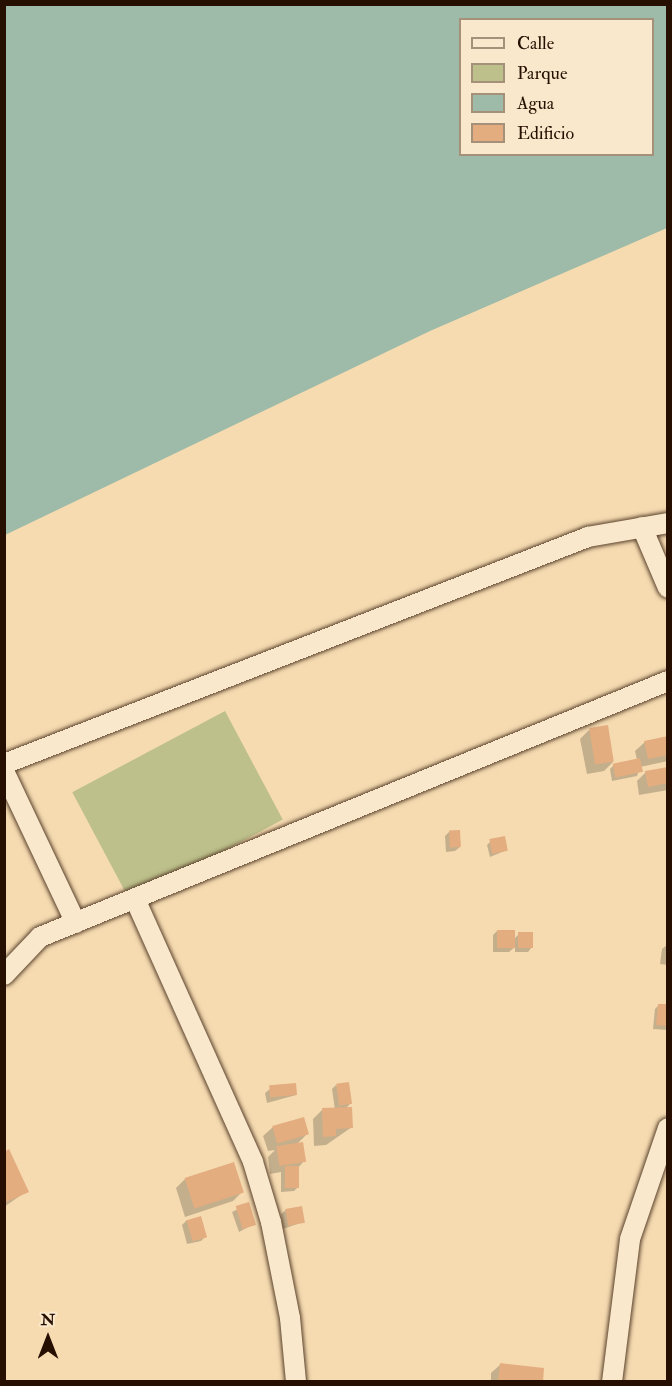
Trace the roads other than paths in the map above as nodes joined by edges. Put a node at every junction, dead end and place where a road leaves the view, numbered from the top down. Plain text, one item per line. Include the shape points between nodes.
1 (668, 523) edge
2 (642, 527) junction
3 (668, 588) edge
4 (668, 681) edge
5 (4, 764) edge
6 (4, 771) edge
7 (135, 899) junction
8 (76, 923) junction
9 (4, 975) edge
10 (668, 1128) edge
11 (296, 1382) edge
12 (612, 1382) edge

1 - 2 street
2 - 3 street
2 - 5 street via 588,537
4 - 7 street
6 - 8 street
7 - 8 street
7 - 11 street via 253,1161 284,1286
8 - 9 street via 40,937
10 - 12 street via 630,1239

